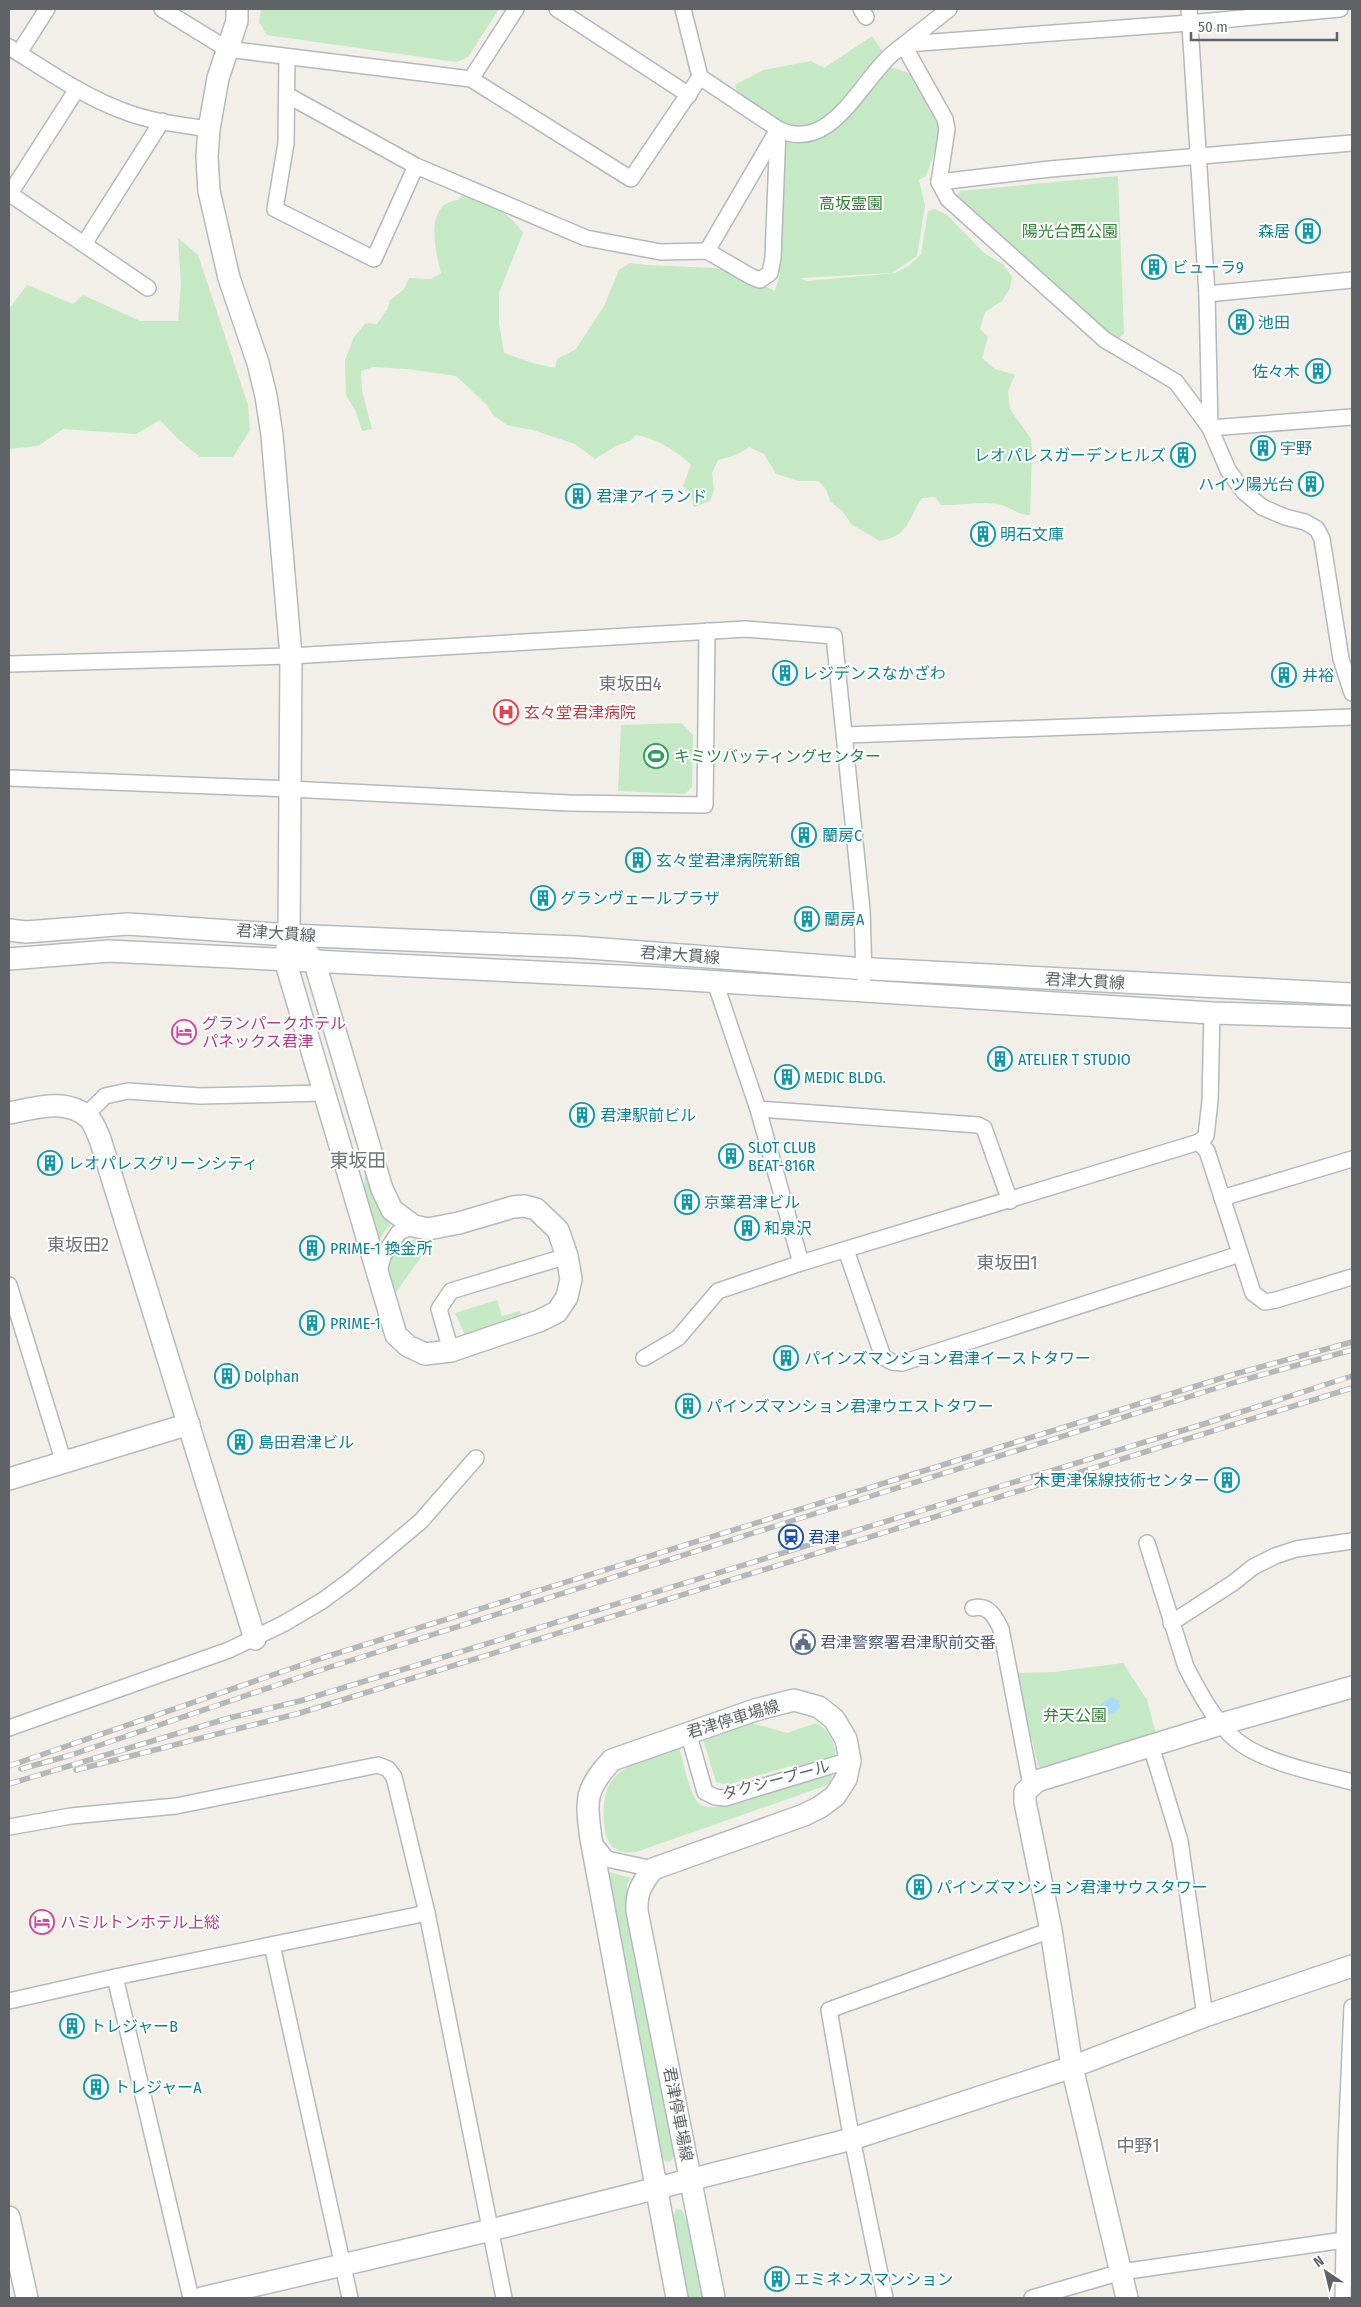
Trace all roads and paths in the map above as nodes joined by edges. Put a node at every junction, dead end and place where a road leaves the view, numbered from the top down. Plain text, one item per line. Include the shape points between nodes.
1 (47, 9) edge
2 (162, 9) edge
3 (237, 9) edge
4 (516, 9) edge
5 (557, 9) edge
6 (683, 9) edge
7 (949, 9) edge
8 (1340, 9) edge
9 (1189, 16) edge
10 (906, 44) junction
11 (14, 50) edge
12 (227, 50) junction
13 (287, 57) junction
14 (700, 77) junction
15 (471, 79) junction
16 (78, 89) junction
17 (287, 95) junction
18 (688, 95) junction
19 (162, 122) junction
20 (209, 129) junction
21 (778, 129) junction
22 (1352, 142) edge
23 (1198, 157) junction
24 (416, 166) junction
25 (939, 182) junction
26 (9, 195) edge
27 (84, 244) junction
28 (707, 251) junction
29 (1352, 280) edge
30 (148, 288) dead end
31 (1207, 294) junction
32 (1352, 417) edge
33 (1210, 428) junction
34 (707, 631) junction
35 (291, 656) junction
36 (9, 664) edge
37 (1352, 693) edge
38 (1352, 717) edge
39 (845, 735) junction
40 (9, 778) edge
41 (290, 789) junction
42 (15, 932) edge
43 (289, 935) junction
44 (9, 960) edge
45 (285, 960) junction
46 (314, 960) junction
47 (864, 968) junction
48 (715, 982) junction
49 (863, 991) junction
50 (1352, 994) edge
51 (1212, 1013) junction
52 (1352, 1017) edge
53 (323, 1093) junction
54 (758, 1109) junction
55 (9, 1113) edge
56 (86, 1115) junction
57 (1199, 1142) junction
58 (1352, 1159) edge
59 (1222, 1198) junction
60 (1010, 1201) junction
61 (414, 1226) junction
62 (846, 1250) junction
63 (1240, 1254) junction
64 (567, 1256) junction
65 (801, 1263) junction
66 (1352, 1276) edge
67 (377, 1277) junction
68 (9, 1285) edge
69 (452, 1351) junction
70 (644, 1358) dead end
71 (189, 1424) junction
72 (476, 1458) dead end
73 (64, 1463) junction
74 (9, 1479) edge
75 (1352, 1542) edge
76 (1147, 1543) dead end
77 (973, 1608) dead end
78 (1171, 1624) junction
79 (255, 1639) junction
80 (1352, 1687) edge
81 (1221, 1724) junction
82 (9, 1728) edge
83 (688, 1732) junction
84 (1151, 1746) junction
85 (850, 1760) junction
86 (1352, 1782) edge
87 (1032, 1786) junction
88 (9, 1827) edge
89 (591, 1839) junction
90 (652, 1869) junction
91 (427, 1913) junction
92 (1051, 1930) junction
93 (272, 1945) junction
94 (1352, 1966) edge
95 (115, 1977) junction
96 (9, 2000) edge
97 (1352, 2007) edge
98 (1205, 2016) junction
99 (1072, 2067) junction
100 (852, 2140) junction
101 (1349, 2147) edge
102 (691, 2180) junction
103 (656, 2190) junction
104 (9, 2217) edge
105 (491, 2230) junction
106 (1344, 2240) junction
107 (343, 2265) junction
108 (1121, 2272) junction
109 (27, 2298) edge
110 (190, 2298) edge
111 (202, 2298) edge
112 (350, 2298) edge
113 (504, 2298) edge
114 (678, 2298) edge
115 (714, 2298) edge
116 (886, 2298) edge
117 (1032, 2298) edge
118 (1127, 2298) edge
119 (1343, 2298) edge

1 - 11 street
2 - 12 street
3 - 12 street via 237,21
4 - 15 street
5 - 18 street
6 - 14 street
7 - 10 street
8 - 9 street
9 - 10 street
9 - 23 street
10 - 21 street via 891,55 844,110 821,130 790,135
10 - 25 street via 948,129
11 - 16 street
12 - 13 street
12 - 20 street via 218,78
13 - 15 street
13 - 17 street
14 - 18 street
14 - 21 street
15 - 18 street via 631,179
16 - 19 street via 126,112
16 - 26 street
17 - 24 street
17 - 24 street via 286,143 275,208 374,259
19 - 20 street
19 - 27 street
20 - 35 street via 209,191 229,278 260,371 271,425
21 - 28 street
21 - 28 street via 770,273 760,280
22 - 23 street
23 - 25 street
23 - 31 street
24 - 28 street via 586,238 661,252
25 - 33 street via 948,200 1105,340 1176,382
26 - 27 street
27 - 30 street
29 - 31 street
31 - 33 street
32 - 33 street
33 - 37 street via 1228,470 1244,492 1262,507 1317,529 1322,539 1341,659
34 - 35 street
34 - 39 street via 746,629 834,636
34 - 41 street via 705,805 569,803
35 - 36 street
35 - 41 street
38 - 39 street
39 - 47 street via 862,910
40 - 41 street
41 - 43 street
42 - 43 street, 君津大貫線 via 128,924
43 - 45 street
43 - 46 street
43 - 47 street, 君津大貫線 via 576,948
44 - 45 street, 君津大貫線 via 109,951
45 - 46 street, 君津大貫線
45 - 53 street
46 - 48 street, 君津大貫線
46 - 61 street via 382,1189 392,1210
47 - 49 street
47 - 50 street, 君津大貫線
48 - 49 street, 君津大貫線
48 - 54 street
49 - 51 street, 君津大貫線
51 - 52 street, 君津大貫線
51 - 57 street via 1210,1101 1206,1136
53 - 56 street via 200,1096 128,1091 105,1096
53 - 67 street
54 - 60 street via 978,1125 984,1128
54 - 65 street
55 - 56 street via 53,1105 73,1107
56 - 71 street via 100,1139
57 - 59 street via 1207,1151
57 - 60 street
58 - 59 street
59 - 63 street
60 - 62 street
61 - 64 street via 428,1229 524,1206 536,1209 558,1230
61 - 67 street via 400,1232 383,1256
62 - 63 street via 883,1357 902,1363
62 - 65 street
63 - 66 street via 1253,1293 1265,1302
64 - 69 street via 571,1279 567,1297 557,1312
64 - 69 street via 452,1291 438,1309
65 - 70 street via 718,1292 678,1338
67 - 69 street via 396,1335 408,1346 425,1354
68 - 73 street
71 - 73 street
71 - 79 street
72 - 79 street via 421,1521 359,1573 322,1601
73 - 74 street
75 - 78 street via 1296,1549 1275,1556 1253,1567
76 - 78 street
77 - 87 street via 987,1609 995,1616 1001,1629
78 - 81 street via 1186,1667
79 - 82 street
80 - 81 street
81 - 84 street
81 - 86 street via 1236,1740 1255,1752 1299,1769
83 - 85 street, 君津停車場線 via 794,1700 819,1707 834,1719 846,1739
83 - 85 street, タクシープール via 705,1792 715,1797 725,1798
83 - 89 street, 君津停車場線 via 612,1760 596,1778 587,1805
84 - 87 street via 1037,1781
84 - 98 street via 1180,1841
85 - 90 street, 君津停車場線 via 846,1779 836,1796 820,1807
87 - 92 street via 1025,1792 1025,1802
88 - 91 street via 71,1816 176,1806 378,1765 388,1769 394,1777
89 - 90 street via 607,1859
89 - 103 street, 君津停車場線
90 - 102 street, 君津停車場線 via 639,1887 637,1910
91 - 93 street
91 - 105 street
92 - 99 street
92 - 100 street via 829,2010
93 - 95 street
93 - 107 street
94 - 98 street
95 - 96 street
95 - 110 street
97 - 101 street
98 - 99 street
99 - 100 street
99 - 108 street
100 - 102 street
100 - 116 street
101 - 106 street
102 - 103 street
102 - 115 street, 君津停車場線
103 - 105 street
103 - 114 street, 君津停車場線
104 - 109 street
105 - 107 street
105 - 113 street
106 - 108 street
106 - 119 street
107 - 111 street
107 - 112 street
108 - 117 street
108 - 118 street

